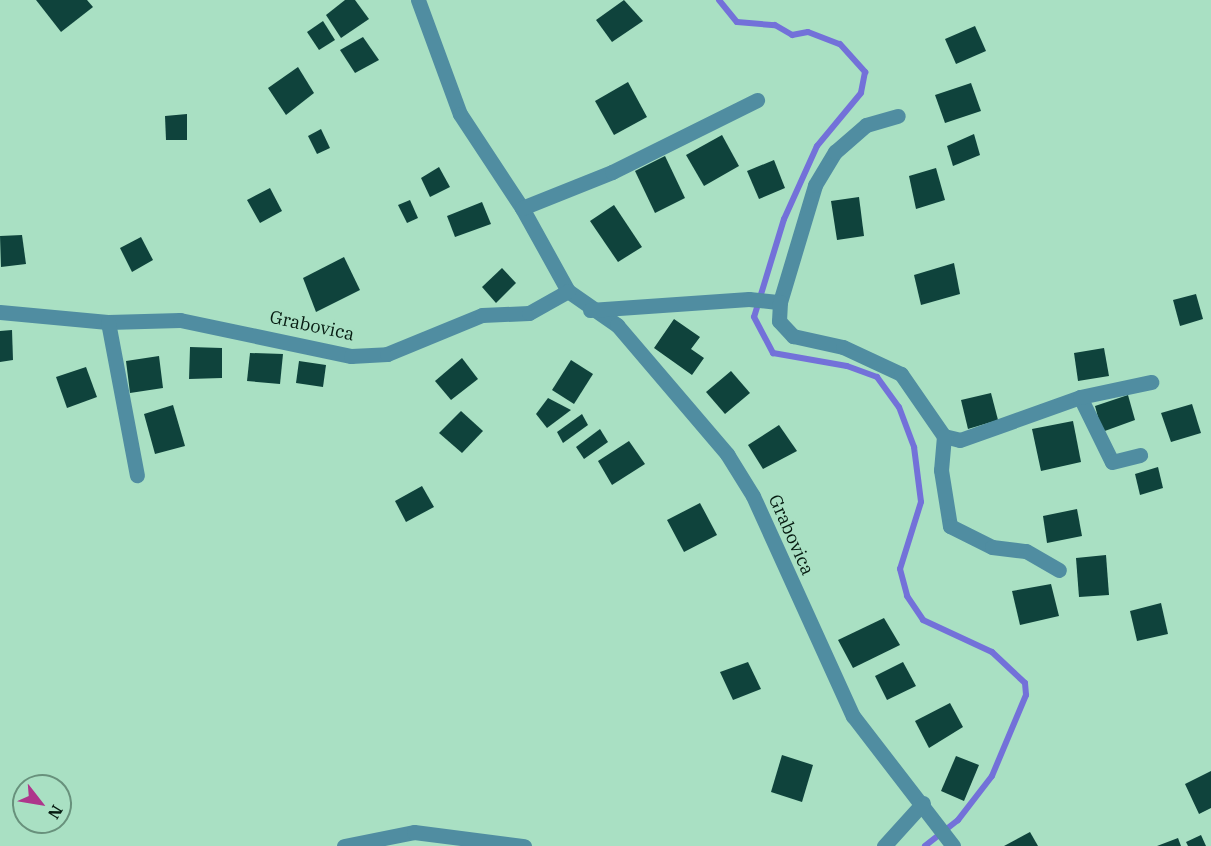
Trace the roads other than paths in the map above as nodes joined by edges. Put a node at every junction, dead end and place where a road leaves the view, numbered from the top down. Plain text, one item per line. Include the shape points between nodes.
1 (418, 0) edge
2 (757, 100) dead end
3 (898, 116) dead end
4 (522, 208) junction
5 (568, 291) junction
6 (774, 301) junction
7 (589, 310) junction
8 (0, 312) edge
9 (108, 322) junction
10 (1151, 382) dead end
11 (1080, 397) junction
12 (944, 436) junction
13 (1140, 455) dead end
14 (137, 475) dead end
15 (1059, 570) dead end
16 (923, 802) junction
17 (952, 845) edge
18 (345, 846) edge
19 (524, 846) edge
20 (884, 846) edge

1 - 4 street, Grabovica via 460,114
2 - 4 street via 612,172
3 - 6 street via 866,125 835,152 811,195
4 - 5 street, Grabovica
5 - 7 street, Grabovica
5 - 9 street, Grabovica via 529,313 482,315 387,354 351,356 180,320
6 - 7 street via 749,299
6 - 12 street via 779,321 793,336 843,348 901,374
7 - 16 street, Grabovica via 617,325 727,454 753,496 853,716
8 - 9 street, Grabovica
9 - 14 street
10 - 11 street
11 - 12 street via 960,440
11 - 13 street via 1112,462
12 - 15 street via 941,470 951,526 992,547 1026,551
16 - 17 street, Grabovica
16 - 20 street
18 - 19 street via 414,832

